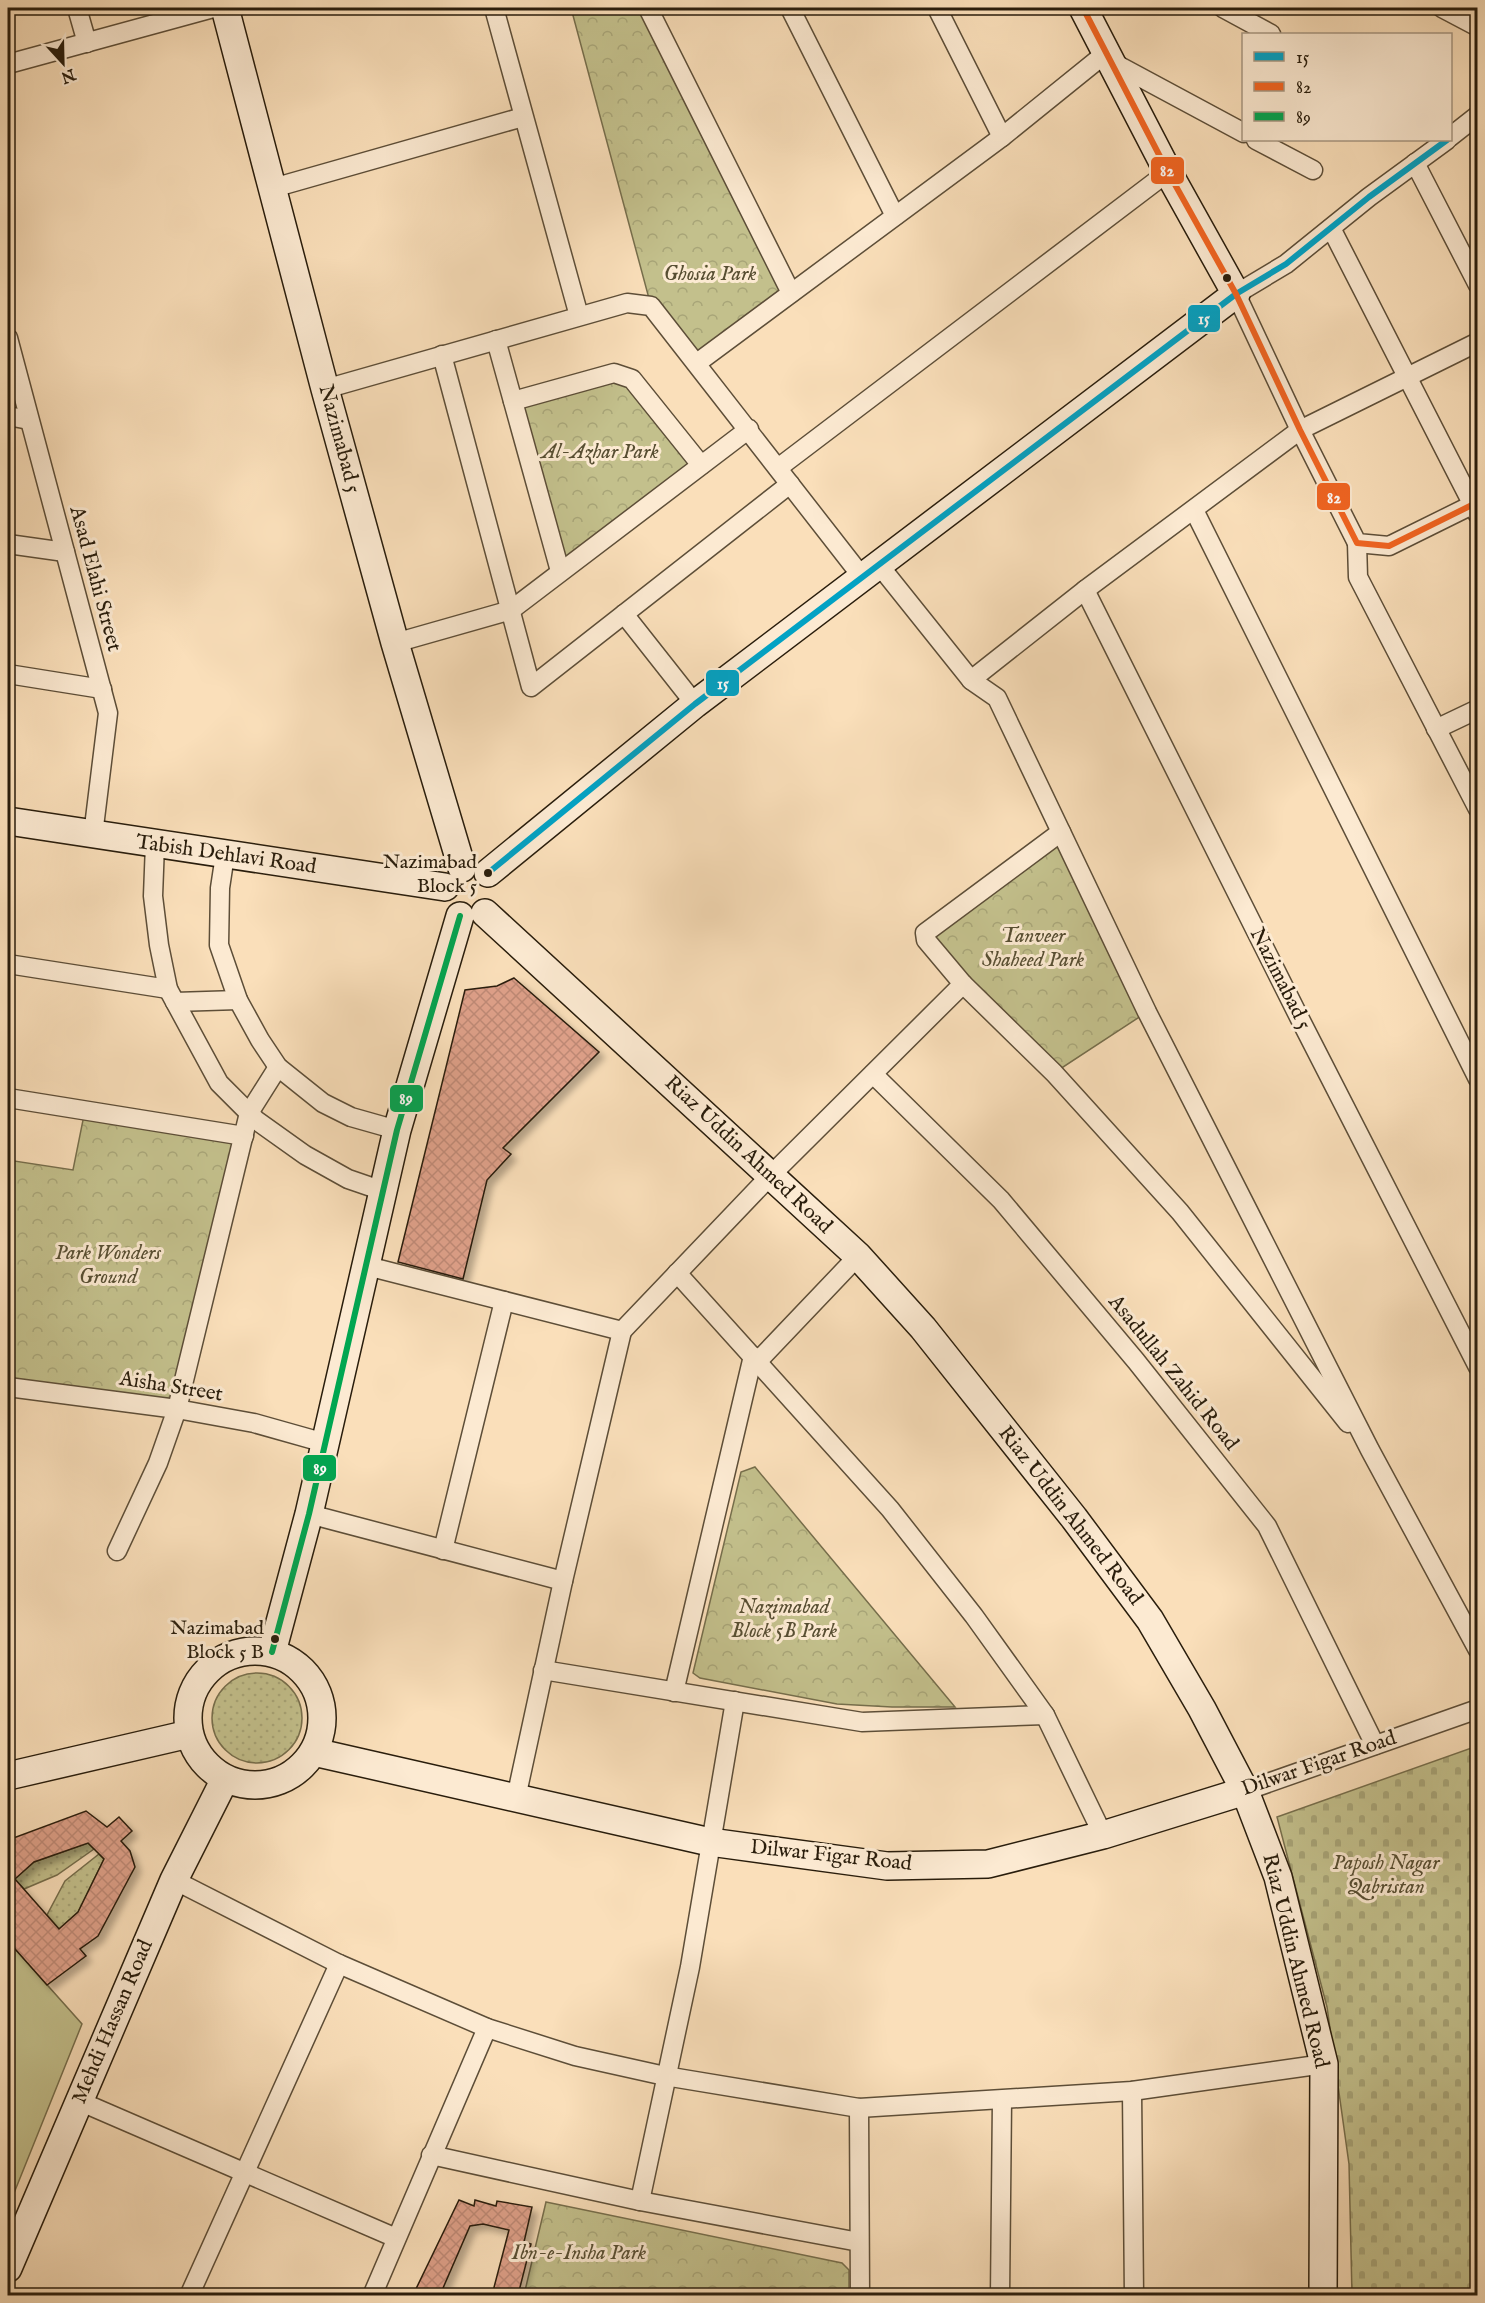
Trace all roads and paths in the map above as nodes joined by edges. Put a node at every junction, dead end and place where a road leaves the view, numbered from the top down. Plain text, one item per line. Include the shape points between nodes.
1 (77, 8) edge
2 (213, 8) edge
3 (225, 8) edge
4 (494, 8) edge
5 (648, 8) edge
6 (790, 8) edge
7 (937, 8) edge
8 (1083, 8) edge
9 (1223, 8) edge
10 (1442, 8) edge
11 (1478, 27) edge
12 (1269, 33) edge
13 (87, 43) junction
14 (1108, 57) junction
15 (8, 64) edge
16 (1478, 115) edge
17 (524, 117) junction
18 (1242, 132) edge
19 (1452, 135) edge
20 (1002, 137) junction
21 (1258, 141) edge
22 (1445, 141) edge
23 (1415, 164) junction
24 (1313, 170) dead end
25 (1168, 172) junction
26 (273, 188) junction
27 (895, 216) junction
28 (1331, 228) junction
29 (1478, 285) edge
30 (791, 293) junction
31 (1236, 294) junction
32 (579, 316) junction
33 (8, 338) edge
34 (496, 339) junction
35 (1478, 342) edge
36 (442, 355) junction
37 (697, 363) junction
38 (1407, 377) junction
39 (325, 389) junction
40 (513, 401) junction
41 (8, 416) edge
42 (29, 420) junction
43 (749, 429) junction
44 (1300, 430) junction
45 (701, 465) junction
46 (778, 468) junction
47 (790, 484) junction
48 (1476, 508) edge
49 (1194, 510) junction
50 (1357, 543) junction
51 (8, 544) edge
52 (65, 552) junction
53 (560, 571) junction
54 (871, 572) junction
55 (1085, 590) junction
56 (511, 610) junction
57 (624, 614) junction
58 (395, 643) junction
59 (8, 674) edge
60 (971, 680) junction
61 (102, 689) junction
62 (695, 704) junction
63 (1478, 709) edge
64 (1436, 729) junction
65 (1478, 809) edge
66 (8, 821) edge
67 (1061, 832) junction
68 (93, 835) junction
69 (155, 844) junction
70 (225, 855) junction
71 (465, 876) junction
72 (473, 915) junction
73 (8, 964) edge
74 (963, 984) junction
75 (172, 996) junction
76 (238, 1000) junction
77 (278, 1067) junction
78 (873, 1074) junction
79 (1478, 1079) edge
80 (8, 1098) edge
81 (249, 1113) junction
82 (397, 1130) junction
83 (244, 1136) junction
84 (770, 1176) junction
85 (382, 1191) junction
86 (858, 1256) junction
87 (367, 1266) junction
88 (677, 1273) junction
89 (504, 1301) junction
90 (622, 1331) junction
91 (756, 1359) junction
92 (1478, 1367) edge
93 (8, 1387) edge
94 (177, 1409) junction
95 (325, 1443) junction
96 (1370, 1450) junction
97 (309, 1514) junction
98 (442, 1550) junction
99 (117, 1551) dead end
100 (563, 1581) junction
101 (1478, 1650) edge
102 (272, 1652) junction
103 (543, 1670) junction
104 (674, 1692) junction
105 (735, 1701) junction
106 (1478, 1709) edge
107 (1044, 1715) junction
108 (189, 1734) junction
109 (1375, 1745) junction
110 (314, 1752) junction
111 (8, 1776) edge
112 (225, 1779) junction
113 (1245, 1791) junction
114 (516, 1798) junction
115 (1103, 1835) junction
116 (710, 1842) junction
117 (174, 1880) junction
118 (339, 1964) junction
119 (487, 2028) junction
120 (1324, 2064) junction
121 (665, 2076) junction
122 (1132, 2091) junction
123 (1002, 2100) junction
124 (79, 2101) junction
125 (859, 2108) junction
126 (431, 2155) junction
127 (244, 2170) junction
128 (640, 2200) junction
129 (396, 2238) junction
130 (859, 2242) junction
131 (8, 2268) edge
132 (189, 2295) edge
133 (372, 2295) edge
134 (860, 2295) edge
135 (1000, 2295) edge
136 (1134, 2295) edge
137 (1323, 2295) edge

1 - 13 street
2 - 13 street
3 - 26 street, Nazimabad 5
4 - 17 street
5 - 30 street
6 - 27 street
7 - 20 street
8 - 14 street
9 - 12 street
10 - 11 street
13 - 15 street
14 - 18 street
14 - 20 street
14 - 25 street
16 - 19 street
17 - 26 street
17 - 32 street
20 - 27 street
21 - 24 street
22 - 23 street
23 - 28 street
23 - 29 street
25 - 31 street
25 - 46 street
26 - 39 street, Nazimabad 5
27 - 30 street
28 - 31 street via 1286,264
28 - 38 street
30 - 37 street
31 - 44 street
31 - 54 street
32 - 34 street
32 - 37 street via 627,303 651,306
33 - 42 street, Asad Elahi Street
34 - 36 street
34 - 40 street
35 - 38 street
36 - 39 street
36 - 56 street
37 - 43 street
38 - 44 street
38 - 48 street
39 - 58 street, Nazimabad 5
40 - 45 street via 614,373 632,379
40 - 53 street
41 - 42 street
42 - 52 street, Asad Elahi Street
43 - 45 street
43 - 46 street
44 - 49 street
44 - 50 street
45 - 53 street
46 - 47 street
47 - 54 street
47 - 57 street
48 - 50 street via 1389,546
49 - 55 street
49 - 79 street
50 - 64 street via 1358,577
51 - 52 street
52 - 61 street, Asad Elahi Street
53 - 56 street
54 - 60 street
54 - 62 street
55 - 60 street
55 - 92 street, Nazimabad 5
56 - 57 street via 531,687
56 - 58 street
57 - 62 street
58 - 71 street, Nazimabad 5
59 - 61 street
60 - 67 street via 997,698
61 - 68 street, Asad Elahi Street via 108,713
62 - 71 street
63 - 64 street
64 - 65 street
66 - 68 street, Tabish Dehlavi Road
67 - 74 street via 925,933 926,940
67 - 96 street via 1147,1012
68 - 69 street, Tabish Dehlavi Road
69 - 70 street, Tabish Dehlavi Road
69 - 75 street via 153,896 159,945
70 - 71 street, Tabish Dehlavi Road
70 - 76 street via 219,945
71 - 72 street via 447,904 453,911
71 - 72 street via 493,879 496,894 491,908
72 - 82 street
72 - 84 street, Riaz Uddin Ahmed Road
73 - 75 street
74 - 78 street
74 - 96 street via 1054,1073 1180,1212
75 - 76 street
75 - 81 street via 219,1083
76 - 77 street
77 - 81 street
77 - 82 street via 322,1103 351,1117
78 - 84 street
78 - 109 street, Asadullah Zahid Road via 1001,1200 1267,1526
80 - 83 street
81 - 83 street
81 - 85 street via 305,1155 348,1179
82 - 85 street
83 - 94 street
84 - 86 street, Riaz Uddin Ahmed Road
84 - 88 street
85 - 87 street
86 - 91 street
86 - 113 street, Riaz Uddin Ahmed Road via 923,1328 1150,1620
87 - 89 street
87 - 95 street
88 - 90 street
88 - 91 street
89 - 90 street
89 - 98 street
90 - 100 street
91 - 104 street
91 - 107 street via 890,1509 974,1616
93 - 94 street, Aisha Street
94 - 95 street, Aisha Street via 254,1423
94 - 99 street via 158,1463
95 - 97 street
96 - 101 street
97 - 98 street
97 - 102 street
98 - 100 street
100 - 103 street
102 - 108 street via 252,1650 229,1655 209,1668 196,1683 188,1705
102 - 110 street via 294,1662 317,1690 323,1713
103 - 104 street
103 - 114 street
104 - 105 street
105 - 107 street via 862,1722
105 - 116 street
106 - 109 street, Dilwar Figar Road
107 - 115 street
108 - 111 street
108 - 112 street via 206,1765
109 - 113 street, Dilwar Figar Road
110 - 112 street via 301,1768 265,1785
110 - 114 street, Dilwar Figar Road
112 - 117 street, Mehdi Hassan Road
113 - 115 street, Dilwar Figar Road
113 - 120 street, Riaz Uddin Ahmed Road via 1278,1877
114 - 116 street, Dilwar Figar Road
115 - 116 street, Dilwar Figar Road via 988,1864 887,1866
116 - 121 street via 690,1967
117 - 118 street
117 - 124 street, Mehdi Hassan Road
118 - 119 street
118 - 127 street
119 - 121 street via 575,2056
119 - 126 street
120 - 122 street
120 - 137 street, Riaz Uddin Ahmed Road
121 - 125 street
121 - 128 street
122 - 123 street
122 - 136 street
123 - 125 street
123 - 135 street
124 - 127 street
124 - 131 street, Mehdi Hassan Road
125 - 130 street
126 - 128 street
126 - 129 street
127 - 129 street
127 - 132 street
128 - 130 street
129 - 133 street
130 - 134 street

